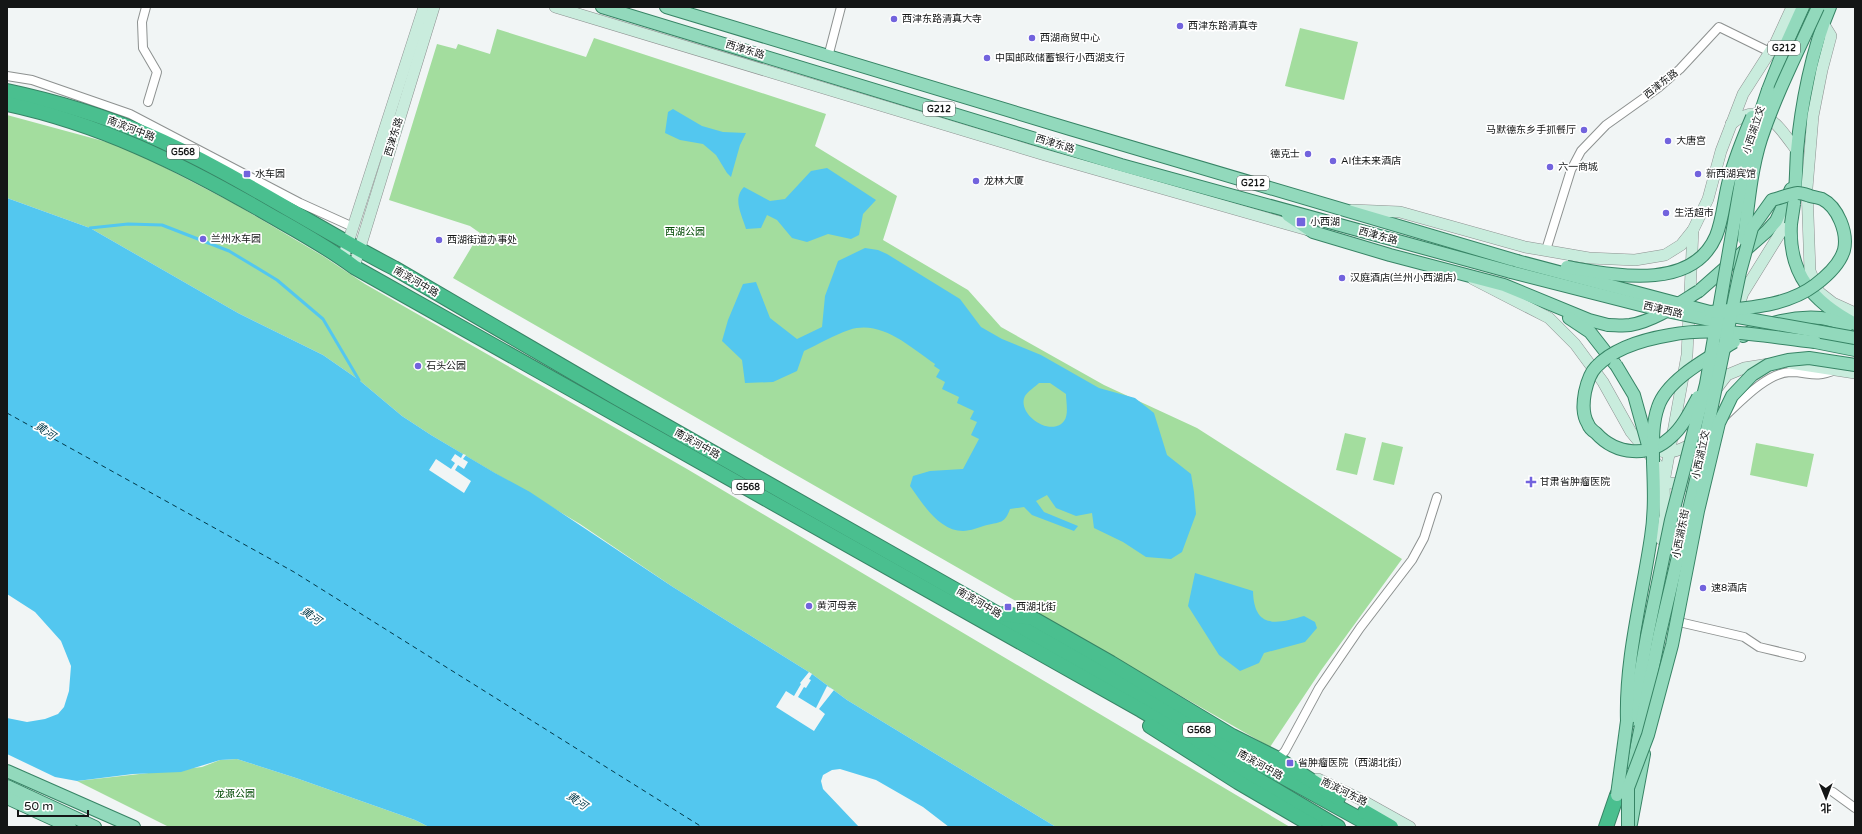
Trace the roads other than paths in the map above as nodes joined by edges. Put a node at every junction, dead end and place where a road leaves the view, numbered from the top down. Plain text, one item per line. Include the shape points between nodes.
1 (146, 7) edge
2 (424, 7) edge
3 (434, 7) edge
4 (555, 7) edge
5 (602, 7) edge
6 (666, 7) edge
7 (841, 7) edge
8 (1792, 7) edge
9 (1803, 7) edge
10 (1818, 7) edge
11 (1830, 7) edge
12 (1823, 23) junction
13 (1770, 52) junction
14 (828, 57) junction
15 (7, 76) edge
16 (1768, 90) junction
17 (7, 91) edge
18 (148, 102) dead end
19 (7, 104) edge
20 (1731, 124) junction
21 (1797, 151) junction
22 (1797, 176) junction
23 (1807, 188) junction
24 (1277, 208) junction
25 (1345, 210) junction
26 (353, 227) junction
27 (1693, 230) junction
28 (1313, 232) junction
29 (1436, 236) junction
30 (353, 247) junction
31 (1546, 250) junction
32 (343, 258) junction
33 (354, 267) junction
34 (1511, 272) joint
35 (1740, 272) junction
36 (1469, 276) junction
37 (1551, 304) junction
38 (1710, 312) junction
39 (1855, 313) edge
40 (1855, 324) edge
41 (1855, 327) edge
42 (1855, 338) edge
43 (1815, 342) junction
44 (1855, 350) edge
45 (1855, 365) edge
46 (1836, 370) junction
47 (1855, 373) edge
48 (1706, 384) junction
49 (1709, 399) junction
50 (1699, 440) junction
51 (1640, 443) junction
52 (1669, 452) junction
53 (1653, 462) junction
54 (1664, 482) junction
55 (1690, 486) junction
56 (1437, 498) dead end
57 (996, 613) junction
58 (1666, 619) junction
59 (1801, 657) dead end
60 (1141, 710) junction
61 (1648, 734) junction
62 (1278, 759) junction
63 (7, 770) edge
64 (7, 786) edge
65 (1623, 792) junction
66 (1834, 792) dead end
67 (7, 798) edge
68 (1855, 808) edge
69 (1382, 825) edge
70 (70, 827) edge
71 (95, 827) edge
72 (134, 827) edge
73 (1315, 827) edge
74 (1338, 827) edge
75 (1410, 827) edge
76 (1605, 827) edge
77 (1612, 827) edge
78 (1622, 827) edge
79 (1625, 827) edge
80 (1629, 827) edge

1 - 18 street via 142,22 143,48 157,72
2 - 26 street, 西津东路
3 - 30 street, 西津东路
4 - 28 street, 西津东路 via 1044,155
5 - 24 main road, 西津东路 / G212 via 1114,162
6 - 14 main road, 西津东路 / G212
7 - 14 street
8 - 13 street
9 - 16 main road, G212
10 - 35 main road, bridge via 1761,141 1748,201
11 - 12 main road
12 - 21 main road via 1808,79
12 - 23 street via 1830,36 1813,116
13 - 20 street via 1743,94
13 - 31 street, 西津东路 via 1719,27 1664,83 1606,124 1581,151 1572,170
14 - 25 main road, 西津东路 / G212
15 - 26 street via 32,80 130,114 295,200
16 - 29 main road, bridge via 1741,141 1716,235 1707,251 1684,269 1674,273 1650,275 1599,272 1553,264
16 - 48 main road, 小西湖立交, bridge via 1745,159
17 - 30 highway, 南滨河中路 / G568 via 73,107 146,134 219,170
19 - 32 highway, 南滨河中路 / G568 via 64,118 137,145 210,181
20 - 21 street via 1741,117 1753,114 1766,116 1775,122
20 - 27 street via 1708,199
21 - 22 main road
22 - 37 main road, bridge via 1776,221 1767,231 1705,286 1674,306 1643,321 1629,325 1608,325
22 - 40 main road, bridge via 1791,224 1795,264 1804,282 1819,301
23 - 39 street via 1810,271 1819,292 1833,303
23 - 49 street via 1743,293
24 - 28 main road
24 - 34 main road, 西津东路
25 - 29 main road, 西津东路 / G212
25 - 31 street, 西津东路 via 1400,212 1526,247
26 - 30 street, 西津东路
27 - 31 street, 西津东路 via 1681,245 1664,255 1635,260 1589,258
27 - 52 street via 1687,355
28 - 36 main road
29 - 38 main road, 西津东路, bridge via 1517,261
30 - 32 street, 西津东路
30 - 33 street, 西津东路
30 - 57 highway, 南滨河中路 / G568 via 394,268 621,401
32 - 33 highway, 南滨河中路 / G568
33 - 60 highway, 南滨河中路 / G568
34 - 43 main road, 西津西路, bridge via 1652,308
35 - 38 main road, bridge via 1752,228 1772,200 1799,193 1822,199 1833,209 1840,221 1844,248 1830,272 1815,285 1785,301
35 - 65 main road, 小西湖立交, bridge via 1700,462
36 - 37 main road via 1504,285
36 - 51 street, 小西湖东街 via 1493,291 1549,318 1575,344 1603,382
37 - 53 main road, bridge via 1590,332 1616,365 1634,395
38 - 42 main road, 西津东路, bridge
41 - 53 main road, bridge via 1821,318 1776,321 1750,331 1689,371 1667,390 1658,406 1654,423
43 - 44 main road
43 - 48 main road, bridge via 1724,332 1697,332 1670,335 1632,345 1611,355 1596,368 1587,383 1583,405 1588,424 1603,441 1621,450 1642,452 1656,448 1672,437
45 - 61 main road, bridge via 1809,358 1768,365 1752,375 1732,396 1719,423 1698,511 1672,645
46 - 47 street, 小西湖东街
46 - 49 street, 小西湖东街 via 1794,362 1744,368 1727,375
46 - 50 street via 1823,376 1789,372 1764,381
48 - 65 main road, 小西湖立交, bridge via 1671,520
49 - 50 street, 小西湖东街
50 - 52 street via 1676,452
50 - 55 street, 小西湖东街
51 - 52 street via 1658,452
51 - 54 street, 小西湖东街 via 1657,464
52 - 54 street
53 - 65 main road, bridge via 1652,536 1626,699
54 - 55 street
54 - 76 street, 小西湖东街 via 1665,516 1622,762
55 - 58 street, 小西湖东街
56 - 62 street via 1424,538 1412,560 1338,659
57 - 62 highway via 1032,618 1232,736
57 - 69 highway, 南滨河中路 / G568 via 1233,750
58 - 59 street via 1744,637 1759,647
58 - 79 street, 小西湖东街
60 - 73 highway via 1151,727
60 - 74 highway, 南滨河中路 / G568
61 - 65 main road, bridge
61 - 80 main road, bridge
62 - 69 highway
62 - 75 street, 南滨河东路
63 - 72 main road
64 - 71 main road
65 - 76 highway
65 - 77 main road
65 - 78 main road, bridge
65 - 80 main road, bridge
66 - 68 street
67 - 70 main road

